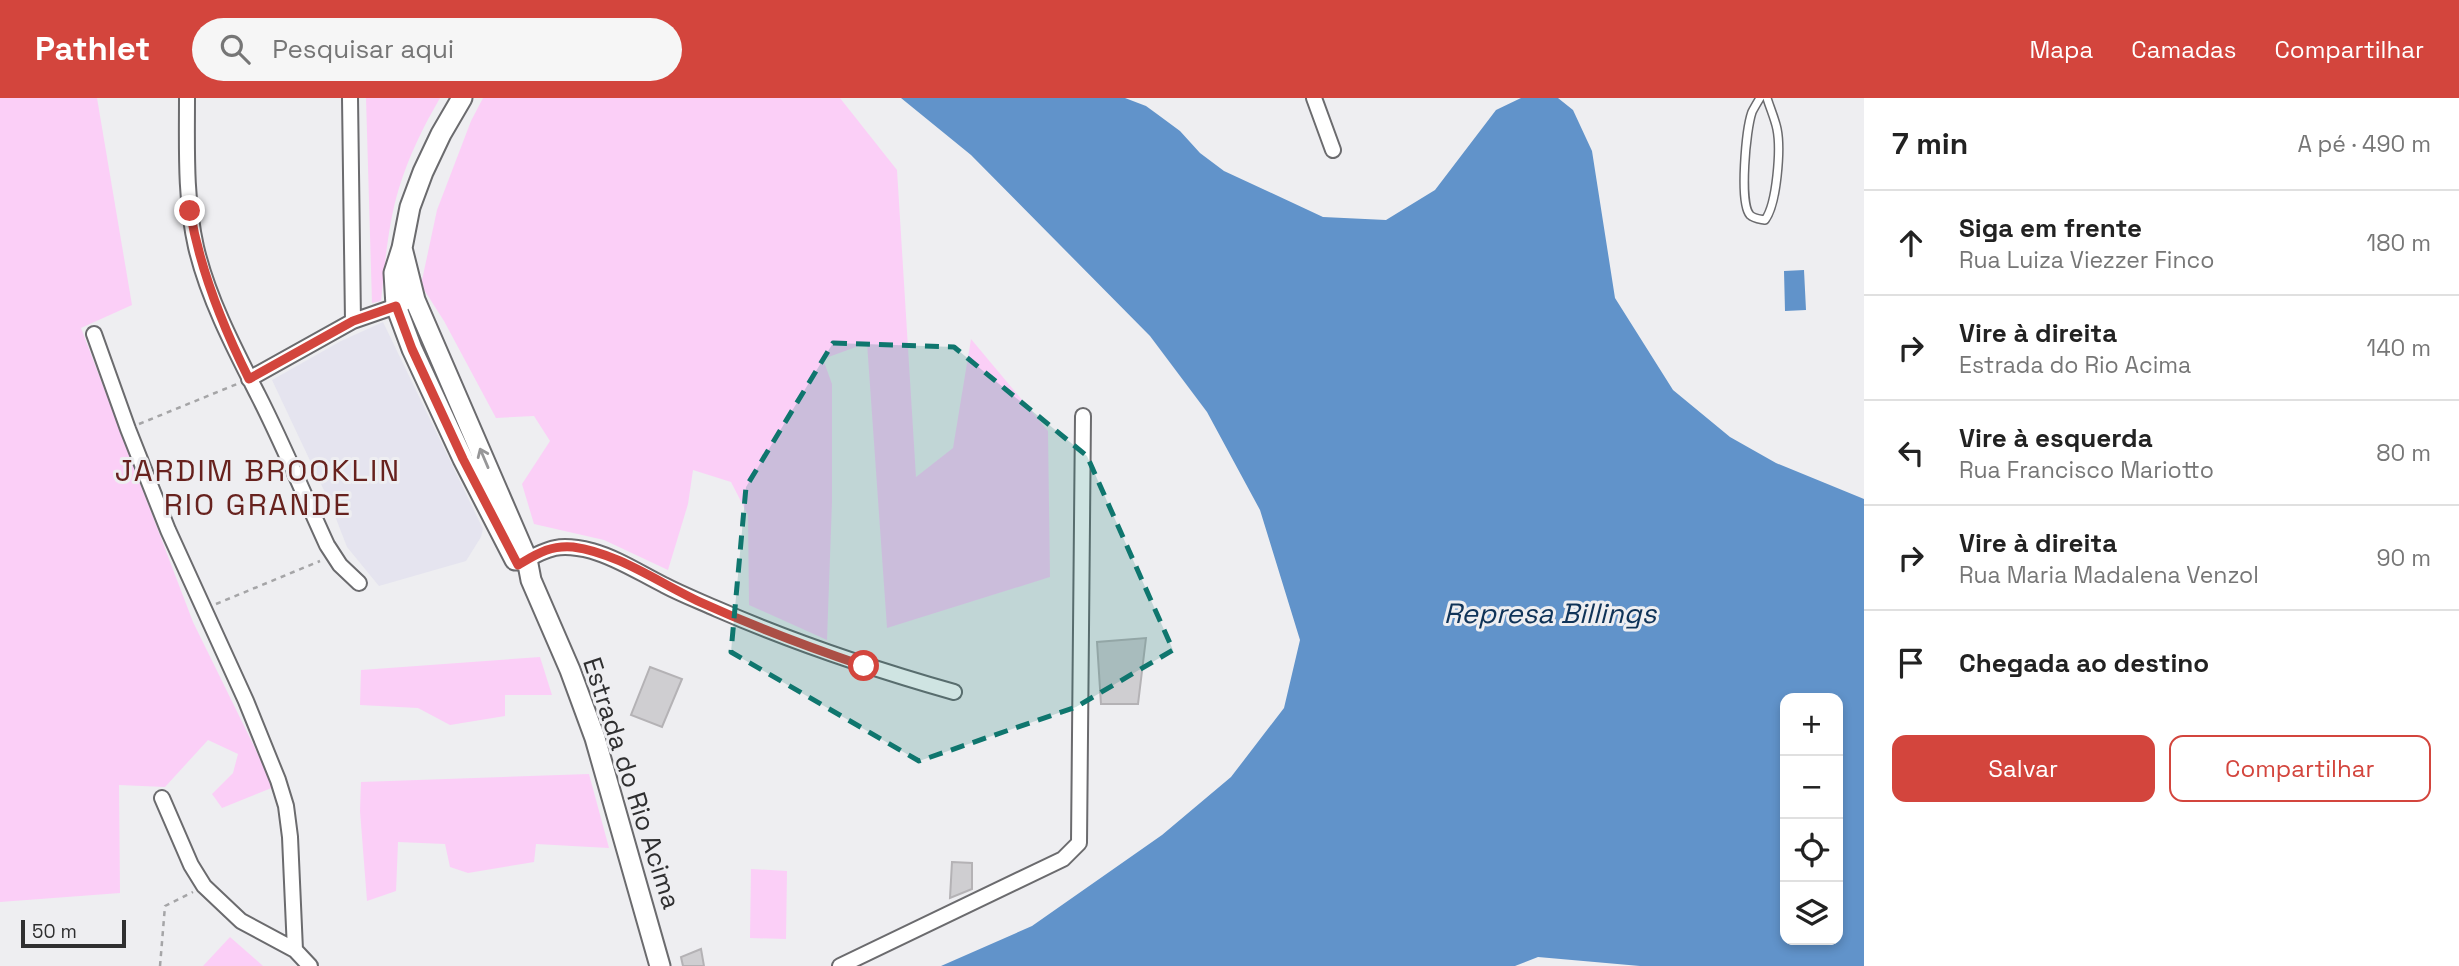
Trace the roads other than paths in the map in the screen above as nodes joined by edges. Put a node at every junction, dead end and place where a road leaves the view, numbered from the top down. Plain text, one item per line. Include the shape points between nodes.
1 (187, 98) edge
2 (350, 98) edge
3 (462, 98) edge
4 (1314, 98) edge
5 (1760, 98) edge
6 (1767, 98) edge
7 (1333, 150) dead end
8 (402, 248) junction
9 (415, 300) junction
10 (396, 306) junction
11 (353, 321) junction
12 (94, 334) dead end
13 (249, 379) junction
14 (1083, 416) dead end
15 (526, 568) junction
16 (359, 583) dead end
17 (954, 692) dead end
18 (162, 798) dead end
19 (295, 950) junction
20 (310, 966) edge
21 (660, 966) edge
22 (840, 966) edge

1 - 13 street via 187,175 196,248
2 - 11 street
3 - 8 main road, Estrada do Rio Acima via 423,173
4 - 7 street
5 - 6 lane via 1751,113 1744,154 1745,205 1750,215 1765,220 1776,189 1778,131
8 - 9 main road, Estrada do Rio Acima
8 - 10 main road, Estrada do Rio Acima via 394,273
9 - 10 street
15 -> 9 main road, Estrada do Rio Acima
10 - 11 street
10 - 15 main road, Estrada do Rio Acima via 463,459
11 - 13 street
12 - 19 street via 168,530 278,780 290,837
13 - 16 street via 333,556
14 - 22 street via 1079,843 1063,859
15 - 17 street via 541,550 591,551 771,633
15 - 21 main road, Estrada do Rio Acima via 595,738
18 - 19 street via 204,886 241,921
19 - 20 street

